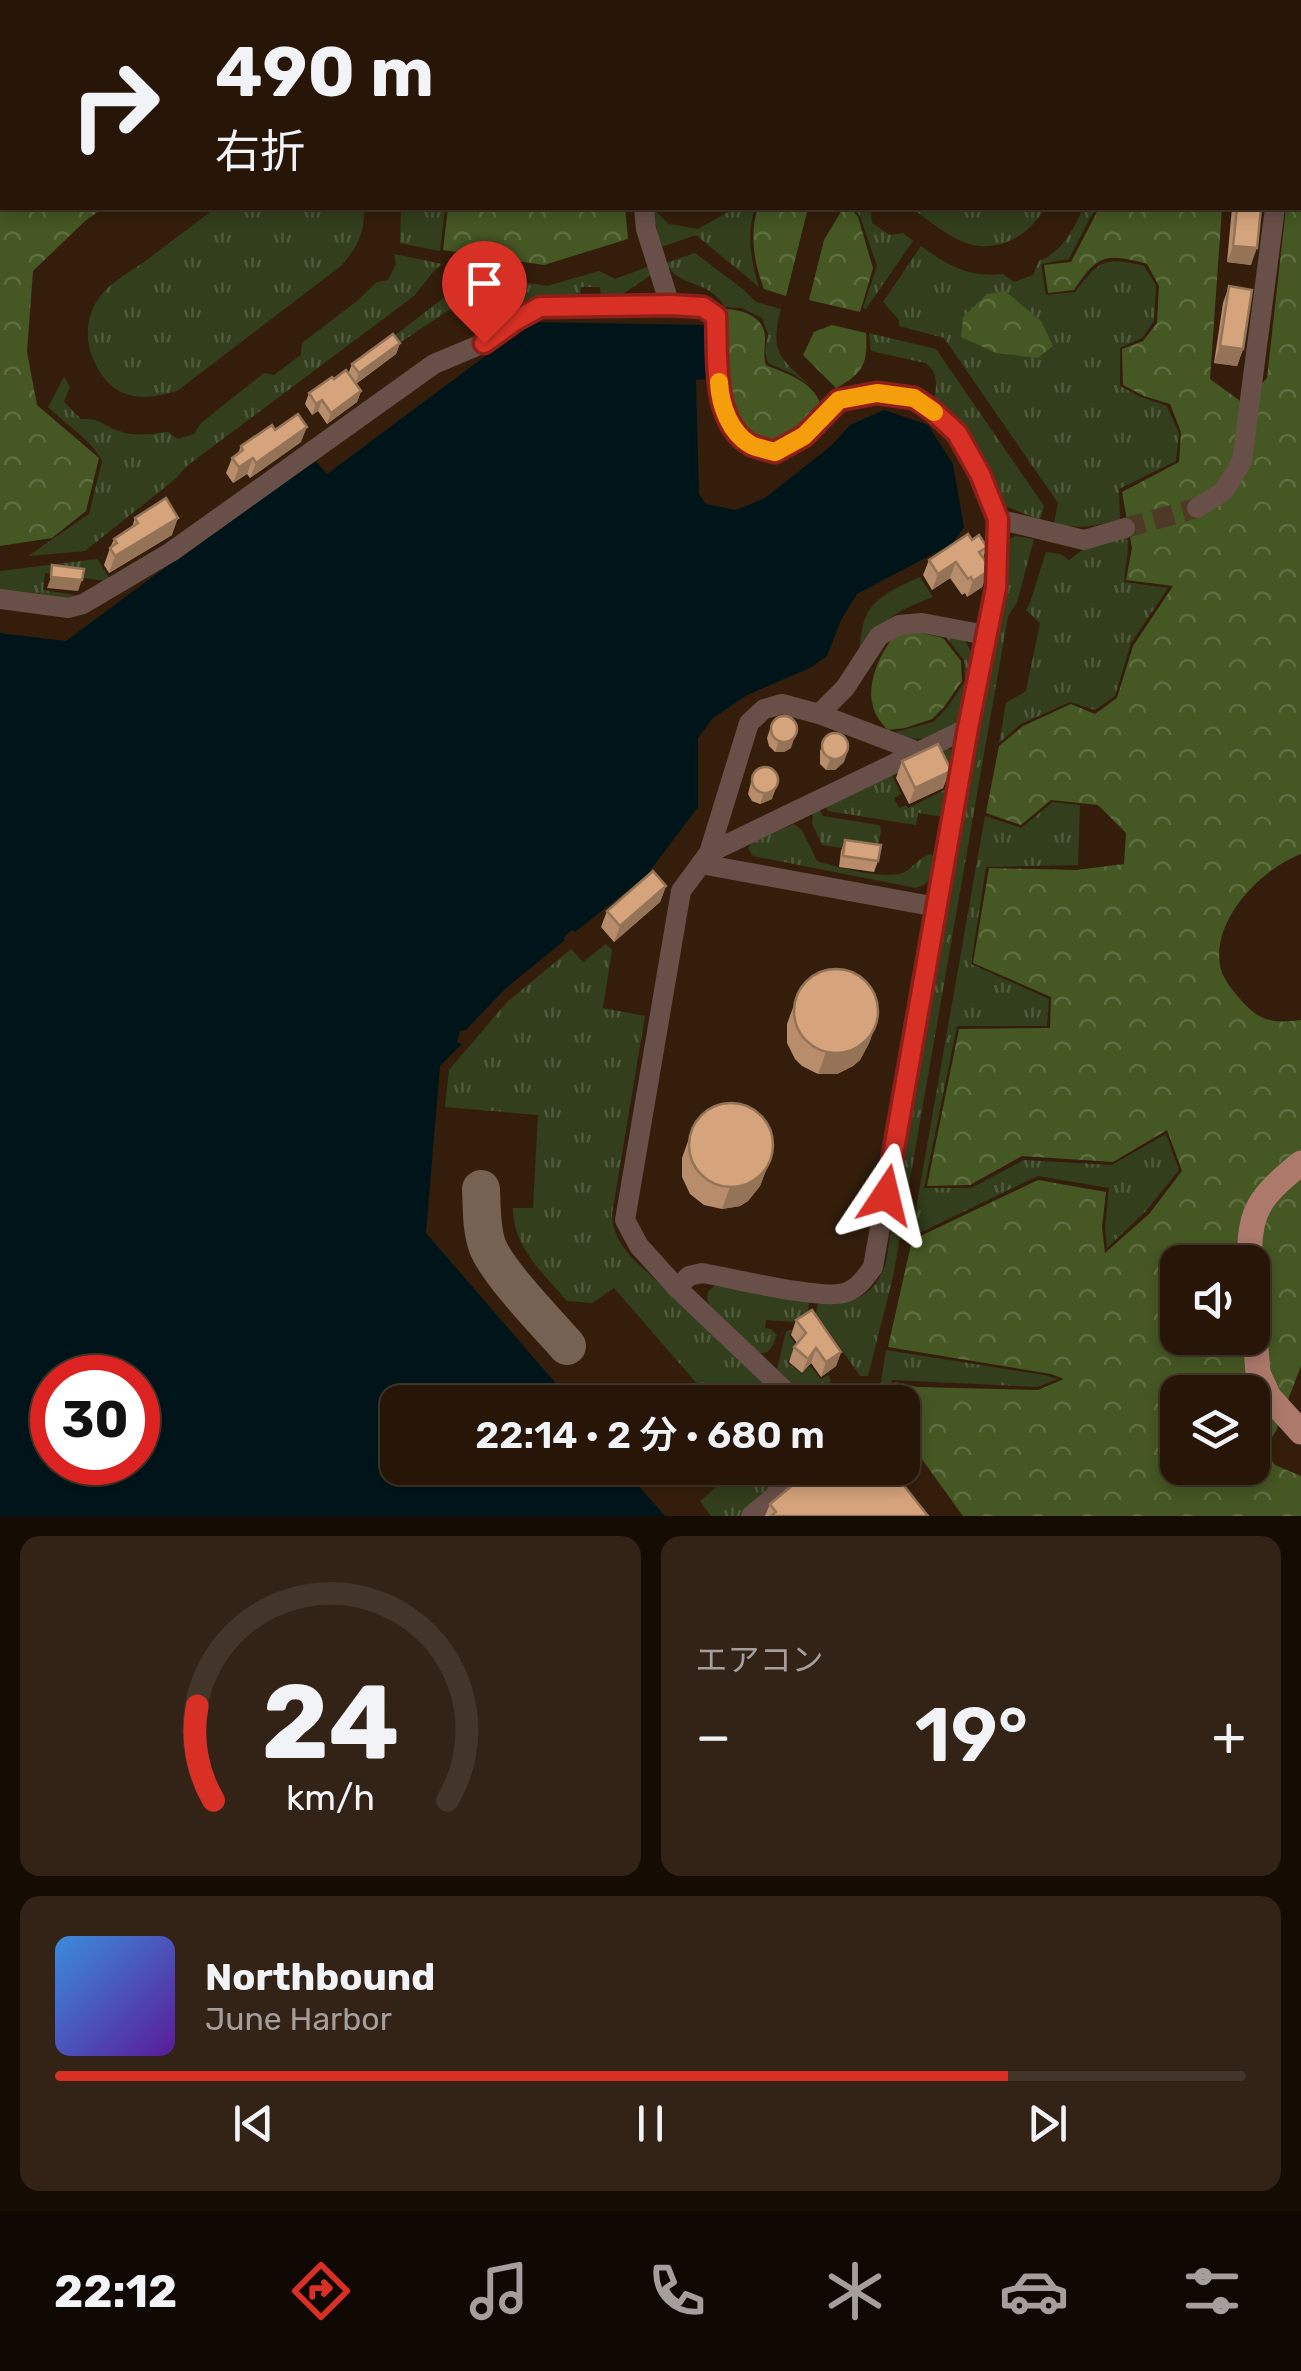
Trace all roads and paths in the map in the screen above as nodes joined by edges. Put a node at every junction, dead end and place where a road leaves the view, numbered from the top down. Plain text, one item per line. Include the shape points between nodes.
1 (644, 210) edge
2 (1276, 210) edge
3 (670, 305) junction
4 (1198, 508) tunnel mouth
5 (998, 519) junction
6 (1125, 528) tunnel mouth
7 (0, 599) edge
8 (986, 636) junction
9 (818, 714) junction
10 (968, 728) junction
11 (919, 752) junction
12 (705, 858) junction
13 (937, 907) junction
14 (1301, 1164) edge
15 (1249, 1245) edge
16 (677, 1288) junction
17 (1256, 1355) edge
18 (779, 1385) edge
19 (1301, 1432) edge
20 (788, 1485) edge
21 (751, 1516) edge

1 - 3 street
2 - 4 street via 1242,461 1224,491
3 - 5 street via 703,307 716,316 719,390 731,426 752,445 775,452 804,436 839,400 877,393 914,398 957,433
3 - 7 street via 540,307 484,343 434,364 172,552 83,604
5 - 6 street via 1084,540
5 - 8 street via 996,588
8 - 9 street via 898,625 879,636 845,688
8 - 10 street
9 - 11 street
9 - 12 street via 782,704 749,722
10 - 11 street
10 - 13 street
11 - 12 street
12 - 13 street
12 - 16 street via 681,891 624,1220
13 - 16 street via 874,1267 844,1293 702,1273
14 - 15 main road via 1257,1207
16 - 18 street
17 - 19 main road via 1269,1398
20 - 21 street

